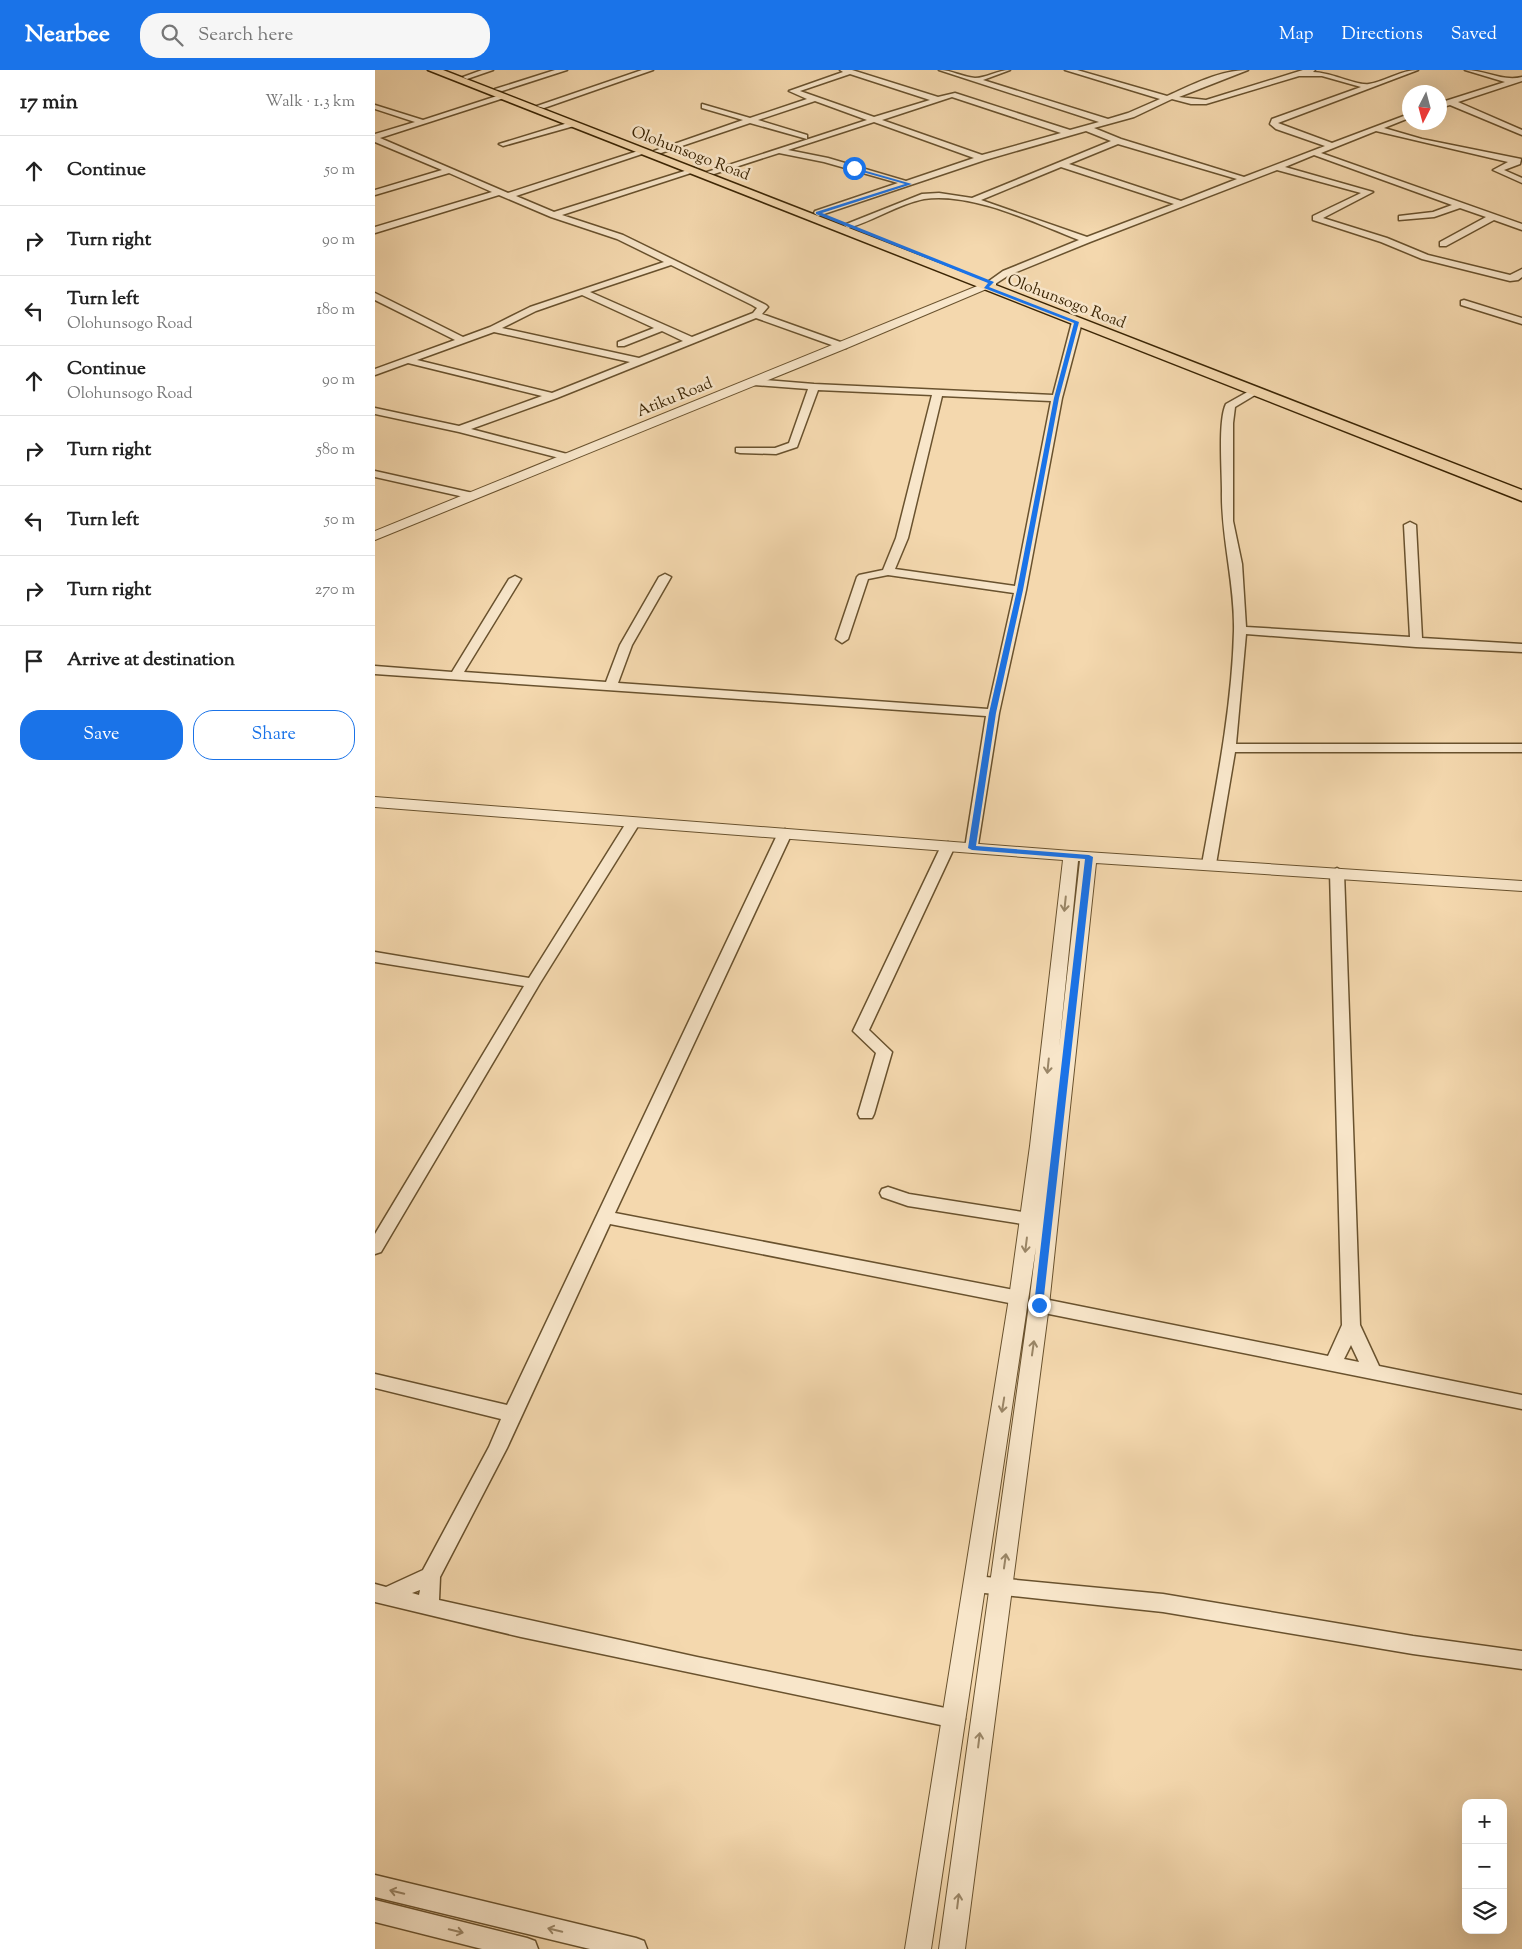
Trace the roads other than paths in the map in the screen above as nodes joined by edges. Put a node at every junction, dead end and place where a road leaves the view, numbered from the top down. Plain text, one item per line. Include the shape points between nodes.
1 (433, 70) edge
2 (450, 70) edge
3 (489, 70) edge
4 (563, 70) edge
5 (649, 70) edge
6 (943, 70) edge
7 (1006, 70) edge
8 (1069, 70) edge
9 (1244, 70) edge
10 (1311, 70) edge
11 (1414, 70) edge
12 (1469, 70) edge
13 (847, 71) edge
14 (1208, 72) dead end
15 (1321, 72) edge
16 (1297, 74) junction
17 (467, 76) junction
18 (1222, 76) junction
19 (1522, 79) edge
20 (976, 80) junction
21 (1512, 82) junction
22 (1370, 87) junction
23 (501, 93) junction
24 (1170, 98) junction
25 (814, 99) junction
26 (936, 99) junction
27 (1450, 102) junction
28 (1447, 103) edge
29 (541, 106) junction
30 (705, 106) dead end
31 (375, 107) edge
32 (875, 119) junction
33 (1402, 119) edge
34 (749, 120) junction
35 (1105, 121) junction
36 (422, 122) junction
37 (571, 124) junction
38 (1083, 128) junction
39 (1377, 129) junction
40 (1067, 132) junction
41 (1522, 133) edge
42 (375, 138) edge
43 (804, 138) dead end
44 (1118, 141) junction
45 (503, 144) dead end
46 (1333, 146) junction
47 (779, 151) junction
48 (651, 152) junction
49 (1315, 153) junction
50 (982, 158) junction
51 (1519, 161) edge
52 (1061, 164) junction
53 (1277, 167) junction
54 (691, 170) junction
55 (448, 171) junction
56 (711, 172) junction
57 (1244, 179) junction
58 (1522, 181) edge
59 (909, 184) junction
60 (375, 193) edge
61 (503, 194) junction
62 (975, 198) junction
63 (1180, 204) junction
64 (1462, 204) junction
65 (817, 213) junction
66 (554, 215) junction
67 (1493, 216) junction
68 (1402, 218) dead end
69 (847, 225) junction
70 (1522, 227) edge
71 (375, 230) edge
72 (1087, 240) junction
73 (1443, 244) dead end
74 (673, 262) junction
75 (1522, 272) edge
76 (989, 285) junction
77 (582, 292) junction
78 (376, 298) edge
79 (1464, 303) dead end
80 (756, 315) junction
81 (1522, 321) edge
82 (1077, 322) junction
83 (662, 328) junction
84 (493, 329) junction
85 (463, 340) junction
86 (690, 340) junction
87 (621, 344) dead end
88 (843, 346) junction
89 (406, 360) junction
90 (638, 361) junction
91 (375, 372) edge
92 (754, 382) junction
93 (814, 387) junction
94 (937, 392) junction
95 (1255, 392) junction
96 (553, 396) junction
97 (1057, 398) junction
98 (375, 411) edge
99 (460, 429) junction
100 (740, 450) dead end
101 (567, 457) junction
102 (375, 474) edge
103 (1522, 486) edge
104 (473, 496) junction
105 (1522, 496) edge
106 (1410, 526) dead end
107 (375, 536) edge
108 (888, 572) junction
109 (665, 577) dead end
110 (515, 579) dead end
111 (1020, 590) junction
112 (1240, 630) junction
113 (842, 639) dead end
114 (1416, 642) junction
115 (1522, 648) edge
116 (375, 670) edge
117 (456, 675) junction
118 (611, 685) junction
119 (993, 713) junction
120 (1229, 748) junction
121 (1522, 748) edge
122 (375, 802) edge
123 (633, 823) junction
124 (785, 833) junction
125 (948, 846) junction
126 (972, 848) junction
127 (1080, 856) junction
128 (1209, 864) junction
129 (1337, 872) junction
130 (1522, 886) edge
131 (375, 957) edge
132 (533, 983) junction
133 (867, 1114) dead end
134 (888, 1193) dead end
135 (604, 1217) junction
136 (1029, 1219) junction
137 (375, 1248) edge
138 (1029, 1302) junction
139 (1351, 1326) junction
140 (1333, 1365) junction
141 (1373, 1371) junction
142 (375, 1381) edge
143 (1522, 1402) edge
144 (512, 1414) junction
145 (430, 1576) junction
146 (975, 1584) junction
147 (1001, 1586) junction
148 (381, 1594) edge
149 (429, 1604) junction
150 (1522, 1660) edge
151 (955, 1719) junction
152 (375, 1886) edge
153 (375, 1911) edge
154 (527, 1949) edge
155 (636, 1949) edge
156 (918, 1949) edge
157 (952, 1949) edge

1 - 23 main road, Olohunsogo Road
2 - 17 main road, Olohunsogo Road
3 - 17 street
4 - 23 street
5 - 29 street
6 - 20 street
7 - 20 street
8 - 24 street
9 - 18 street
10 - 16 street
11 - 22 street
12 - 21 street
13 - 25 street via 793,90
13 - 26 street
14 - 18 street
15 - 16 street
15 - 22 street
16 - 24 street via 1207,102
17 - 23 main road, Olohunsogo Road
18 - 24 street
19 - 21 street
20 - 35 street
21 - 27 street
22 - 46 street via 1275,121 1279,127
23 - 29 main road, Olohunsogo Road
23 - 36 street
23 - 37 main road, Olohunsogo Road
24 - 35 street via 1131,115
25 - 32 street
25 - 34 street
26 - 32 street
26 - 40 street via 961,96
27 - 28 street
27 - 41 street
29 - 48 main road, Olohunsogo Road
30 - 34 street
31 - 36 street
32 - 47 street
32 - 50 street
33 - 39 street
34 - 43 street
34 - 48 street
35 - 38 street
36 - 42 street
37 - 45 street
37 - 48 main road, Olohunsogo Road
38 - 40 street
38 - 44 street
39 - 46 street
39 - 51 street
40 - 50 street
42 - 55 street
44 - 52 street
44 - 57 street
46 - 49 street
47 - 56 street
47 - 59 street via 825,160
48 - 54 main road, Olohunsogo Road
48 - 56 main road, Olohunsogo Road
48 - 61 street
49 - 53 street
49 - 64 street
50 - 59 street
51 - 58 street via 1497,170
52 - 62 street
52 - 63 street
53 - 57 street
53 - 75 street via 1369,192 1316,218 1452,264 1510,278
54 - 66 street
54 - 76 main road, Olohunsogo Road
55 - 60 street
55 - 61 street
56 - 65 main road, Olohunsogo Road
57 - 63 street
59 - 65 street
61 - 66 street
61 - 71 street
62 - 69 street via 921,197
62 - 72 street
63 - 72 street
64 - 67 street
64 - 68 street via 1434,214
65 - 69 main road, Olohunsogo Road
66 - 74 street via 620,237
67 - 70 street
67 - 73 street
69 - 76 main road, Olohunsogo Road
72 - 76 street via 1006,273
74 - 77 street
74 - 80 street via 763,307
76 - 82 main road, Olohunsogo Road
76 - 88 street, Atiku Road
76 - 103 main road, Olohunsogo Road
77 - 83 street
77 - 84 street
78 - 85 street
79 - 81 street
80 - 86 street
80 - 88 street
82 - 95 main road, Olohunsogo Road
82 - 97 street
83 - 86 street
83 - 87 street
84 - 85 street
84 - 90 street
85 - 89 street
86 - 90 street
88 - 92 street, Atiku Road
89 - 91 street
89 - 96 street
90 - 96 street
92 - 93 street
92 - 101 street, Atiku Road
93 - 94 street
93 - 100 street via 793,445 776,451
94 - 97 street
94 - 108 street via 902,538
95 - 105 main road, Olohunsogo Road
95 - 112 street via 1230,406 1228,422 1227,521 1236,564
96 - 99 street
97 - 111 street
98 - 99 street
99 - 101 street
101 - 104 street, Atiku Road
102 - 104 street
104 - 107 street, Atiku Road
106 - 114 street
108 - 111 street
108 - 113 street via 863,576
109 - 118 street via 626,645
110 - 117 street
111 - 119 street
112 - 114 street
112 - 120 street
114 - 115 street
116 - 117 street
117 - 118 street
118 - 119 street
119 - 126 street
120 - 121 street
120 - 128 street
122 - 123 street
123 - 124 street
123 - 132 street
124 - 125 street
124 - 135 street
125 - 126 street
125 - 133 street via 861,1031 883,1052
126 - 127 street
127 - 128 street
127 -> 136 street
127 - 138 street
128 - 129 street
129 - 130 street
129 - 139 street
131 - 132 street
132 - 137 street
134 - 136 street via 908,1200
135 - 138 street
135 - 144 street
136 -> 138 street
138 - 140 street
138 -> 146 street
147 -> 138 street
139 - 140 street
139 - 141 street
140 - 141 street
141 - 143 street
142 - 144 street
144 - 145 street via 498,1448
145 - 148 street
145 - 149 street
146 - 147 street
146 - 151 street
147 - 150 street via 1163,1603
157 -> 147 street
148 - 149 street
149 - 151 street via 521,1628
151 - 156 street
155 -> 152 street
153 -> 154 street

